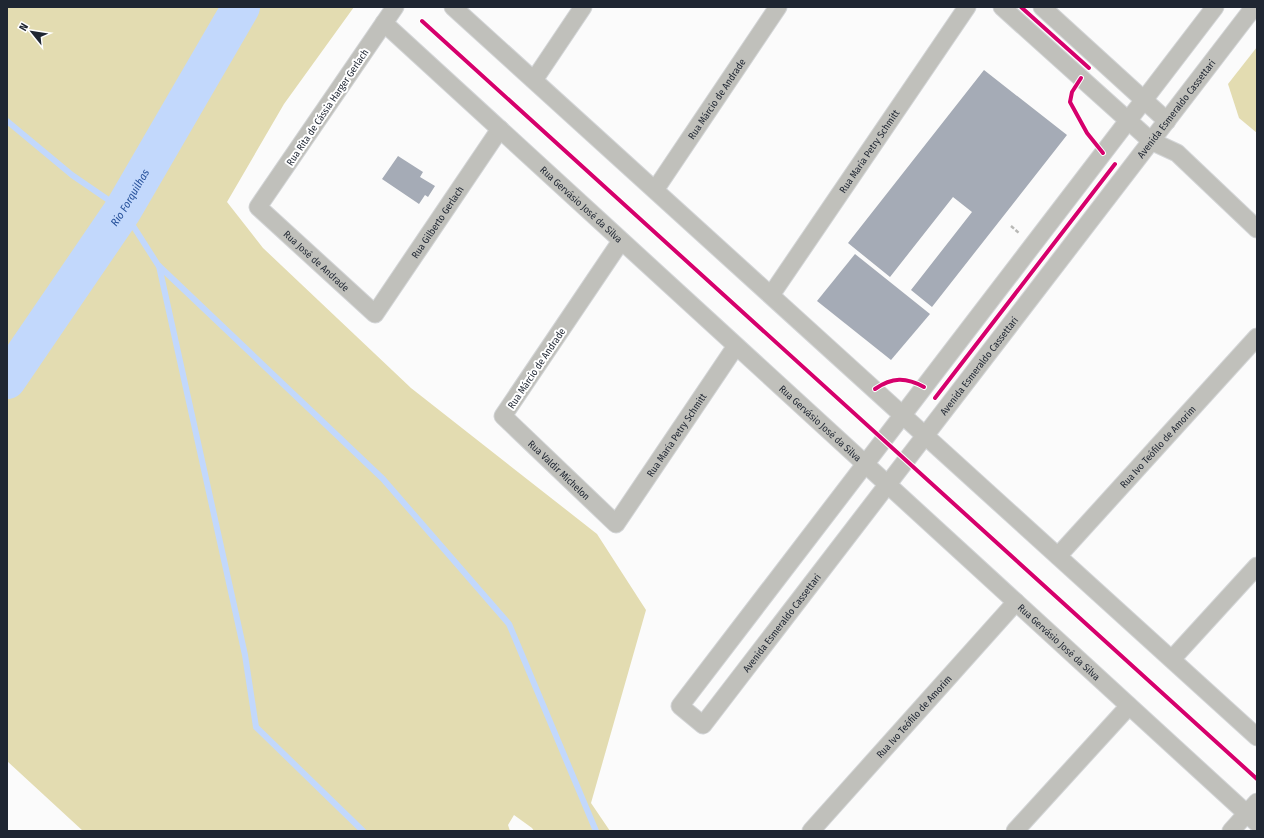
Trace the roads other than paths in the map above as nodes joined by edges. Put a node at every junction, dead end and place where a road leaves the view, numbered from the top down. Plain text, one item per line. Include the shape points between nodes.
1 (395, 7) edge
2 (453, 7) edge
3 (583, 7) edge
4 (778, 7) edge
5 (967, 7) edge
6 (1002, 7) edge
7 (1042, 7) edge
8 (1215, 7) edge
9 (1254, 7) edge
10 (384, 23) junction
11 (1119, 77) junction
12 (534, 80) junction
13 (1102, 96) junction
14 (1144, 100) junction
15 (1128, 120) junction
16 (1167, 121) junction
17 (500, 129) junction
18 (1151, 141) junction
19 (1177, 153) junction
20 (655, 190) junction
21 (258, 208) joint
22 (1257, 229) edge
23 (622, 241) junction
24 (771, 295) junction
25 (375, 314) joint
26 (1257, 337) edge
27 (736, 346) junction
28 (903, 415) junction
29 (503, 416) joint
30 (925, 435) junction
31 (865, 464) junction
32 (888, 484) junction
33 (616, 524) joint
34 (1058, 556) junction
35 (1257, 566) edge
36 (1016, 602) junction
37 (1172, 659) junction
38 (1129, 706) junction
39 (1257, 736) edge
40 (1254, 813) edge
41 (811, 831) edge
42 (1015, 831) edge
43 (1231, 831) edge

1 - 10 street, Rua Rita de Cássia Harger Gerlach
2 - 12 street
3 - 12 street
4 - 20 street, Rua Márcio de Andrade
5 - 24 street, Rua Maria Petry Schmitt
6 - 13 street
7 - 11 street
8 - 14 street
9 - 16 street, Avenida Esmeraldo Cassettari
10 - 17 street, Rua Gervásio José da Silva
10 - 21 street, Rua Rita de Cássia Harger Gerlach
11 - 13 street via 1117,89 1113,94
11 - 14 street
12 - 20 street
13 - 15 street
14 - 15 street
14 - 16 street
15 - 18 street
15 - 28 street
16 - 18 street, Avenida Esmeraldo Cassettari
16 - 19 street
17 - 23 street, Rua Gervásio José da Silva
17 - 25 street, Rua Gilberto Gerlach
18 - 19 street
18 - 30 street, Avenida Esmeraldo Cassettari
19 - 22 street
20 - 24 street
21 - 25 street, Rua José de Andrade
23 - 27 street, Rua Gervásio José da Silva
23 - 29 street, Rua Márcio de Andrade
24 - 28 street
26 - 34 street, Rua Ivo Teófilo de Amorim
27 - 31 street, Rua Gervásio José da Silva
27 - 33 street, Rua Maria Petry Schmitt
28 - 30 street
28 - 31 street
29 - 33 street, Rua Valdir Michelon
30 - 32 street, Avenida Esmeraldo Cassettari
30 - 34 street
31 - 32 street, Rua Gervásio José da Silva
31 - 32 street, Avenida Esmeraldo Cassettari via 680,706 703,725
32 - 36 street, Rua Gervásio José da Silva
34 - 37 street
35 - 37 street
36 - 38 street, Rua Gervásio José da Silva
36 - 41 street, Rua Ivo Teófilo de Amorim
37 - 39 street
38 - 40 street, Rua Gervásio José da Silva
38 - 42 street
40 - 43 street

